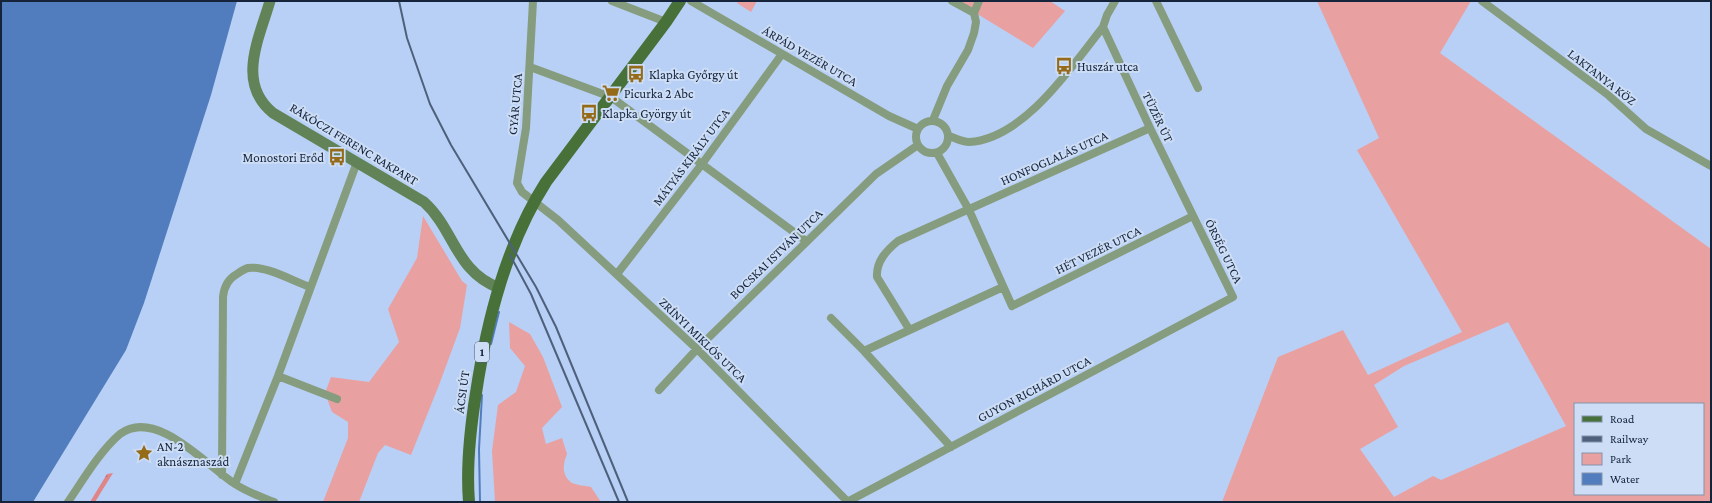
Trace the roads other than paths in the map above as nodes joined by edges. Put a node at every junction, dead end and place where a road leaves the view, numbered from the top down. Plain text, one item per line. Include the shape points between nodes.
1 (270, 1) edge
2 (533, 1) edge
3 (612, 1) edge
4 (680, 1) edge
5 (691, 1) edge
6 (952, 1) edge
7 (979, 1) edge
8 (1115, 1) edge
9 (1156, 1) edge
10 (1482, 1) edge
11 (974, 13) junction
12 (666, 22) junction
13 (1103, 27) junction
14 (782, 54) junction
15 (530, 67) junction
16 (1198, 88) dead end
17 (610, 97) junction
18 (933, 120) junction
19 (1150, 128) junction
20 (918, 129) junction
21 (949, 136) junction
22 (918, 145) junction
23 (938, 153) junction
24 (357, 162) junction
25 (702, 164) junction
26 (1711, 166) edge
27 (534, 202) junction
28 (969, 210) junction
29 (1194, 216) junction
30 (806, 241) junction
31 (617, 274) junction
32 (310, 287) junction
33 (1003, 287) junction
34 (499, 288) junction
35 (1233, 297) joint
36 (832, 318) dead end
37 (909, 329) junction
38 (696, 348) junction
39 (864, 351) junction
40 (278, 376) junction
41 (659, 390) dead end
42 (337, 400) dead end
43 (951, 447) junction
44 (222, 475) junction
45 (236, 484) junction
46 (68, 502) edge
47 (274, 502) edge
48 (469, 502) edge
49 (848, 502) edge

1 - 24 street, RÁKÓCZI FERENC RAKPART via 254,60 252,81 256,92 273,113
2 - 15 street, GYÁR UTCA
3 - 12 street
4 - 12 main road, 1
5 - 14 street, ÁRPÁD VEZÉR UTCA
6 - 11 street
7 - 11 street
8 - 13 street
9 - 16 street
10 - 26 street, LAKTANYA KÖZ via 1607,94 1646,129
11 - 18 street via 976,22 968,50 947,86
12 - 17 main road, 1
13 - 19 street, TÜZÉR ÚT
13 - 21 street via 1051,94 1027,115 1005,130 981,140 968,142
14 - 20 street, ÁRPÁD VEZÉR UTCA via 889,116
14 - 25 street, MÁTYÁS KIRÁLY UTCA
15 - 17 street
15 - 27 street, GYÁR UTCA via 526,128 517,183 522,192
17 - 25 street
17 - 27 main road, 1
18 - 20 street via 922,124
18 - 21 street via 947,129
19 - 28 street, HONFOGLALÁS UTCA
19 - 29 street, TÜZÉR ÚT
20 - 22 street
21 - 23 street via 946,146
22 - 23 street via 926,152
22 - 30 street, BOCSKAI ISTVÁN UTCA via 876,174
23 - 28 street
24 - 32 street
24 - 34 street, RÁKÓCZI FERENC RAKPART via 431,208 466,264 480,278
25 - 30 street
25 - 31 street, MÁTYÁS KIRÁLY UTCA
27 - 31 street, ZRÍNYI MIKLÓS UTCA via 558,220
27 - 34 main road, ÁCSI ÚT / 1
28 - 33 street
28 - 37 street, HONFOGLALÁS UTCA via 898,241 885,252 877,271 878,277
29 - 33 street, HÉT VEZÉR UTCA via 1012,306
29 - 35 street, ŐRSÉG UTCA
30 - 38 street, BOCSKAI ISTVÁN UTCA
31 - 38 street, ZRÍNYI MIKLÓS UTCA
32 - 40 street
32 - 44 street via 252,268 246,268 232,277 224,287
33 - 37 street
34 - 48 main road, ÁCSI ÚT / 1 via 482,351 472,418 468,467
35 - 43 street, GUYON RICHÁRD UTCA
36 - 39 street
37 - 39 street
38 - 41 street, BOCSKAI ISTVÁN UTCA
38 - 49 street, ZRÍNYI MIKLÓS UTCA
39 - 43 street
40 - 42 street
40 - 45 street
43 - 49 street, GUYON RICHÁRD UTCA
44 - 45 street
44 - 46 street via 168,435 152,427 135,427 121,434 112,444 92,467
45 - 47 street via 250,493

